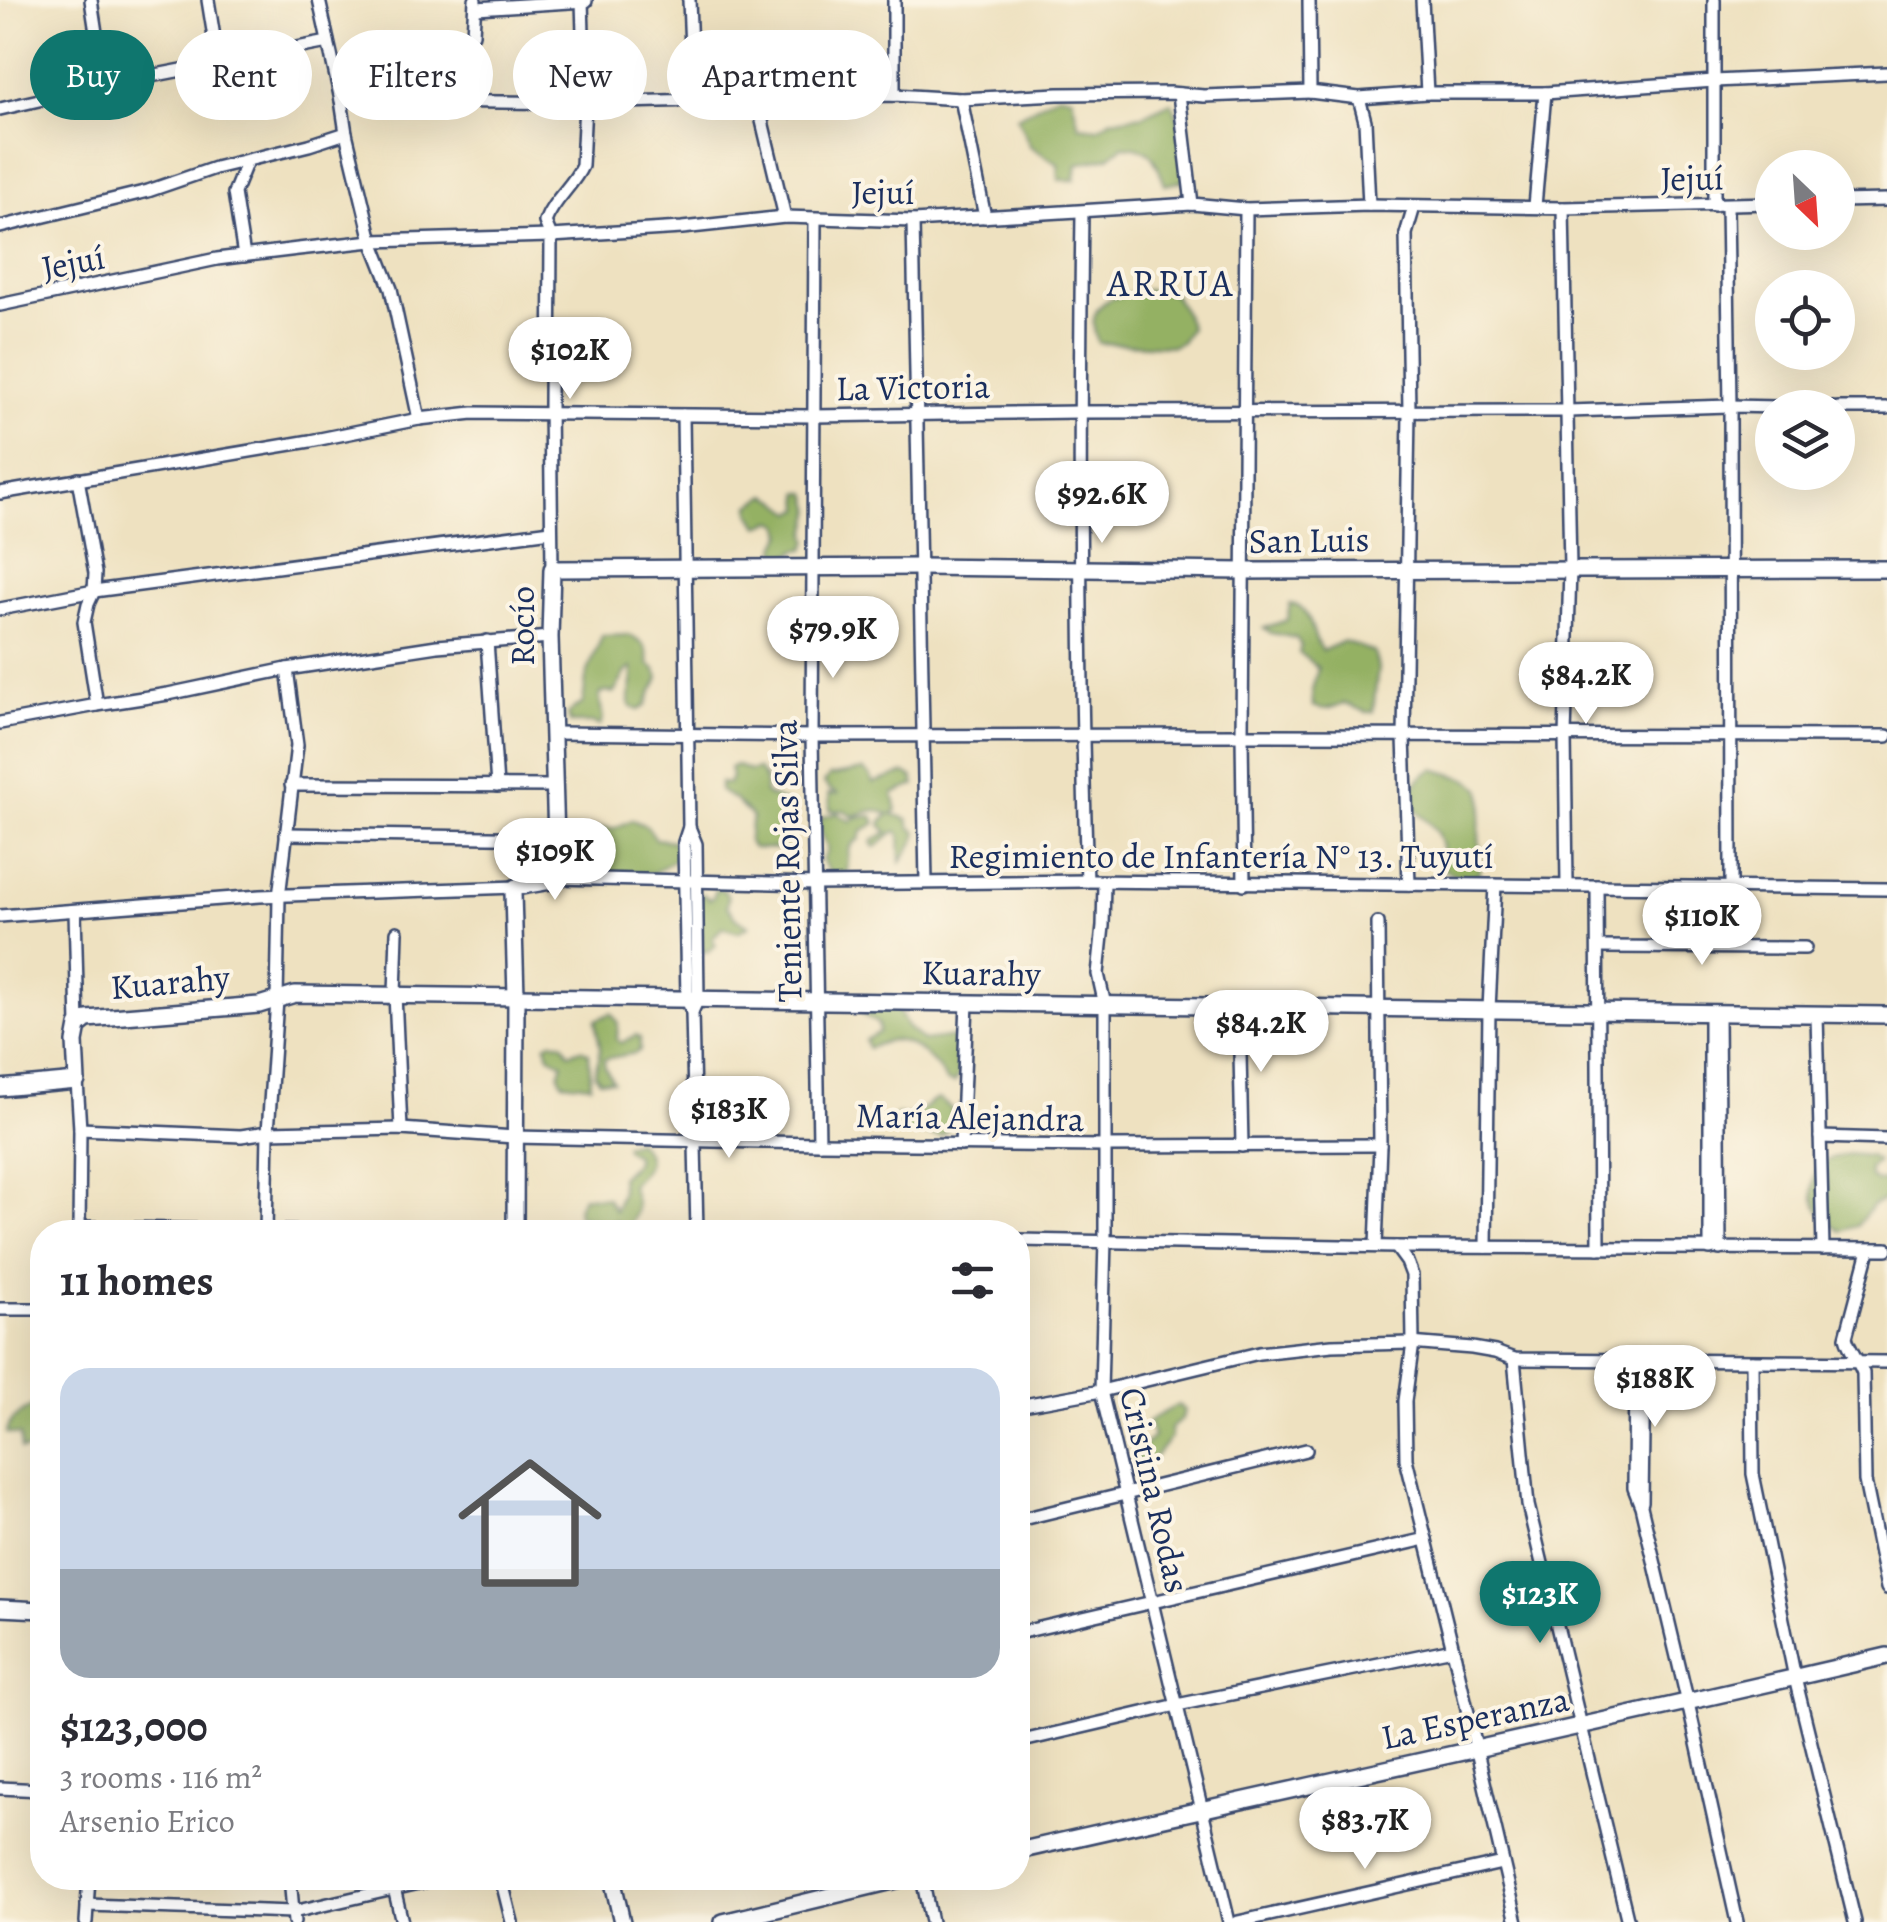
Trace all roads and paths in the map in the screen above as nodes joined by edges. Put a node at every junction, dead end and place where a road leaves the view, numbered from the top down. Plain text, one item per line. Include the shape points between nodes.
1 (91, 0) edge
2 (208, 0) edge
3 (318, 0) edge
4 (689, 0) edge
5 (894, 0) edge
6 (1309, 0) edge
7 (1422, 0) edge
8 (1714, 0) edge
9 (584, 1) edge
10 (476, 4) edge
11 (96, 30) edge
12 (213, 30) edge
13 (473, 30) edge
14 (584, 30) edge
15 (690, 30) edge
16 (328, 42) junction
17 (312, 45) edge
18 (332, 60) edge
19 (1887, 74) edge
20 (1714, 81) junction
21 (1310, 92) junction
22 (1427, 93) junction
23 (1545, 93) junction
24 (1179, 94) junction
25 (894, 96) joint
26 (1359, 98) junction
27 (961, 99) junction
28 (30, 101) edge
29 (0, 108) edge
30 (344, 120) edge
31 (584, 120) edge
32 (761, 120) edge
33 (346, 133) junction
34 (247, 161) junction
35 (1887, 200) edge
36 (1855, 201) edge
37 (1192, 204) junction
38 (1755, 204) edge
39 (1369, 205) junction
40 (1720, 205) junction
41 (1391, 206) junction
42 (1536, 206) junction
43 (1414, 207) junction
44 (1563, 208) junction
45 (1246, 209) junction
46 (1082, 212) junction
47 (785, 216) junction
48 (985, 217) junction
49 (815, 219) junction
50 (912, 221) junction
51 (0, 228) edge
52 (1406, 234) junction
53 (551, 236) junction
54 (372, 241) junction
55 (244, 256) junction
56 (0, 305) edge
57 (1730, 406) junction
58 (1755, 406) edge
59 (1855, 408) edge
60 (1887, 408) edge
61 (1409, 411) junction
62 (1568, 411) junction
63 (1080, 412) junction
64 (1244, 413) junction
65 (550, 414) junction
66 (918, 414) junction
67 (683, 415) junction
68 (814, 416) junction
69 (418, 419) junction
70 (78, 479) junction
71 (0, 493) edge
72 (550, 531) junction
73 (920, 567) junction
74 (812, 568) junction
75 (1887, 568) edge
76 (552, 569) junction
77 (1081, 569) junction
78 (1407, 569) junction
79 (1570, 569) junction
80 (686, 570) junction
81 (1731, 570) junction
82 (1243, 571) junction
83 (94, 591) junction
84 (0, 608) edge
85 (550, 638) junction
86 (487, 641) junction
87 (286, 669) junction
88 (97, 705) junction
89 (0, 724) edge
90 (554, 733) junction
91 (687, 734) junction
92 (1242, 734) junction
93 (812, 736) junction
94 (922, 736) junction
95 (1565, 736) junction
96 (1732, 736) junction
97 (1887, 736) edge
98 (1082, 737) junction
99 (1404, 737) junction
100 (292, 785) junction
101 (497, 786) junction
102 (554, 786) junction
103 (286, 834) junction
104 (556, 838) junction
105 (555, 878) junction
106 (1087, 881) junction
107 (691, 882) junction
108 (926, 882) junction
109 (1104, 882) junction
110 (815, 884) junction
111 (1244, 884) junction
112 (1409, 884) junction
113 (1496, 885) junction
114 (516, 886) junction
115 (1567, 886) junction
116 (1597, 886) junction
117 (1731, 887) junction
118 (1887, 889) edge
119 (280, 896) junction
120 (74, 911) junction
121 (0, 916) edge
122 (1378, 923) dead end
123 (396, 932) dead end
124 (1598, 948) junction
125 (1805, 948) dead end
126 (396, 994) junction
127 (516, 996) junction
128 (277, 1000) junction
129 (816, 1001) junction
130 (692, 1003) junction
131 (966, 1003) junction
132 (1105, 1005) junction
133 (1239, 1006) junction
134 (1380, 1008) junction
135 (1489, 1010) junction
136 (1599, 1012) junction
137 (1714, 1013) junction
138 (1817, 1015) junction
139 (1887, 1015) edge
140 (78, 1026) junction
141 (78, 1082) junction
142 (0, 1088) edge
143 (80, 1129) junction
144 (401, 1130) junction
145 (268, 1132) junction
146 (1820, 1137) junction
147 (514, 1138) junction
148 (1887, 1139) edge
149 (694, 1140) junction
150 (819, 1143) junction
151 (961, 1144) junction
152 (1380, 1145) junction
153 (1105, 1146) junction
154 (1242, 1146) junction
155 (79, 1220) edge
156 (266, 1220) edge
157 (515, 1220) edge
158 (697, 1220) edge
159 (1030, 1240) edge
160 (1105, 1240) junction
161 (1376, 1246) junction
162 (1396, 1247) junction
163 (1486, 1247) junction
164 (1599, 1248) junction
165 (1715, 1249) junction
166 (1822, 1249) junction
167 (1870, 1250) junction
168 (1887, 1250) edge
169 (30, 1308) edge
170 (0, 1309) edge
171 (1413, 1343) junction
172 (1514, 1360) junction
173 (1640, 1361) junction
174 (1752, 1361) junction
175 (1859, 1361) junction
176 (1887, 1362) edge
177 (1101, 1391) junction
178 (1030, 1404) edge
179 (1306, 1450) dead end
180 (1126, 1493) junction
181 (1030, 1517) edge
182 (1426, 1539) junction
183 (1887, 1588) edge
184 (1152, 1602) junction
185 (0, 1608) edge
186 (30, 1609) edge
187 (1030, 1630) edge
188 (1454, 1648) junction
189 (1887, 1656) edge
190 (1795, 1678) junction
191 (1688, 1703) junction
192 (1177, 1705) junction
193 (1581, 1726) junction
194 (1030, 1739) edge
195 (1476, 1748) junction
196 (0, 1788) edge
197 (30, 1789) edge
198 (1203, 1809) junction
199 (1030, 1848) edge
200 (1502, 1862) junction
201 (88, 1890) edge
202 (291, 1890) edge
203 (387, 1890) edge
204 (394, 1890) edge
205 (504, 1890) edge
206 (615, 1890) edge
207 (855, 1890) edge
208 (925, 1890) edge
209 (87, 1905) junction
210 (192, 1915) edge
211 (294, 1917) edge
212 (86, 1922) edge
213 (402, 1922) edge
214 (512, 1922) edge
215 (622, 1922) edge
216 (723, 1922) edge
217 (932, 1922) edge
218 (1229, 1922) edge
219 (1238, 1922) edge
220 (1516, 1922) edge
221 (1628, 1922) edge
222 (1736, 1922) edge
223 (1855, 1922) edge

1 - 11 street
2 - 12 street
3 - 16 street
4 - 15 street
5 - 25 street
6 - 21 street
7 - 22 street
8 - 20 street
9 - 10 street
9 - 14 street, Rocío
10 - 13 street
16 - 17 street
16 - 18 street
19 - 20 street
20 - 23 street
20 - 40 street
21 - 24 street
21 - 26 street
22 - 23 street
22 - 26 street
23 - 42 street
24 - 27 street
24 - 37 street
25 - 27 street
26 - 39 street
27 - 48 street
28 - 29 street
30 - 33 street
31 - 53 street, Rocío via 582,166 547,216
32 - 47 street
33 - 34 street
33 - 54 street
34 - 51 street
34 - 55 street via 234,193
35 - 36 street
37 - 45 street, Jejuí
37 - 46 street, Jejuí
38 - 40 street, Jejuí
39 - 41 street, Jejuí
39 - 45 street, Jejuí
40 - 44 street, Jejuí
40 - 57 street
41 - 43 street, Jejuí
41 - 52 street
42 - 43 street, Jejuí
42 - 44 street, Jejuí
43 - 52 street
44 - 62 street
45 - 64 street
46 - 48 street, Jejuí
46 - 63 street
47 - 49 street, Jejuí
47 - 53 street, Jejuí
48 - 50 street, Jejuí
49 - 50 street, Jejuí
49 - 68 street, Teniente Rojas Silva
50 - 66 street
52 - 61 street
53 - 54 street, Jejuí
53 - 65 street, Rocío
54 - 55 street, Jejuí
54 - 69 street via 391,289
55 - 56 street, Jejuí
57 - 58 street, La Victoria
57 - 62 street, La Victoria
57 - 81 street
59 - 60 street, La Victoria
61 - 62 street, La Victoria
61 - 64 street, La Victoria
61 - 78 street
62 - 79 street
63 - 64 street, La Victoria
63 - 66 street, La Victoria
63 - 77 street
64 - 82 street
65 - 67 street, La Victoria
65 - 69 street, La Victoria
65 - 72 street, Rocío
66 - 68 street, La Victoria
66 - 73 street
67 - 68 street, La Victoria
67 - 80 street
68 - 74 street, Teniente Rojas Silva
69 - 70 street, La Victoria
70 - 71 street, La Victoria
70 - 83 street
72 - 76 street, Rocío
72 - 83 street
73 - 74 street, San Luis
73 - 77 street, San Luis
73 - 94 street
74 - 80 street, San Luis
74 - 93 street, Teniente Rojas Silva
75 - 81 street, San Luis
76 - 80 street, San Luis
76 - 85 street, Rocío
77 - 82 street, San Luis
77 - 98 street
78 - 79 street, San Luis
78 - 82 street, San Luis
78 - 99 street
79 - 81 street, San Luis
79 - 95 street
80 - 91 street
81 - 96 street
82 - 92 street
83 - 84 street
83 - 88 street via 84,622
85 - 86 street
85 - 90 street, Rocío
86 - 87 street
86 - 101 street
87 - 88 street
87 - 100 street via 297,745
88 - 89 street
90 - 91 street
90 - 102 street, Rocío
91 - 93 street
91 - 107 street via 696,844
92 - 98 street
92 - 99 street
92 - 111 street
93 - 94 street
93 - 110 street, Teniente Rojas Silva
94 - 98 street
94 - 108 street
95 - 96 street
95 - 99 street
95 - 115 street
96 - 97 street
96 - 117 street
98 - 106 street
99 - 112 street
100 - 101 street
100 - 103 street
101 - 102 street
102 - 104 street, Rocío
103 - 104 street
103 - 119 street
104 - 105 street, Rocío
105 - 107 street, Regimiento de Infantería N° 13. Tuyutí
105 - 114 street
106 - 108 street, Regimiento de Infantería N° 13. Tuyutí
106 - 109 street, Regimiento de Infantería N° 13. Tuyutí
107 - 110 street, Regimiento de Infantería N° 13. Tuyutí
107 - 130 street
108 - 110 street, Regimiento de Infantería N° 13. Tuyutí
109 - 111 street, Regimiento de Infantería N° 13. Tuyutí
109 - 132 street, Cristina Rodas via 1098,974
110 - 129 street, Teniente Rojas Silva
111 - 112 street, Regimiento de Infantería N° 13. Tuyutí
112 - 113 street, Regimiento de Infantería N° 13. Tuyutí
113 - 115 street, Regimiento de Infantería N° 13. Tuyutí
113 - 135 street
114 - 119 street
114 - 127 street
115 - 116 street, Regimiento de Infantería N° 13. Tuyutí
116 - 117 street, Regimiento de Infantería N° 13. Tuyutí
116 - 124 street
117 - 118 street, Regimiento de Infantería N° 13. Tuyutí
119 - 120 street
119 - 128 street
120 - 121 street
120 - 140 street
122 - 134 street
123 - 126 street
124 - 125 street
124 - 136 street
126 - 127 street, Kuarahy
126 - 128 street, Kuarahy via 295,994
126 - 144 street
127 - 130 street, Kuarahy
127 - 147 street
128 - 140 street, Kuarahy via 87,1019
128 - 145 street
129 - 130 street, Kuarahy
129 - 131 street, Kuarahy
129 - 150 street, Teniente Rojas Silva
130 - 149 street
131 - 132 street, Kuarahy
131 - 151 street
132 - 133 street, Kuarahy
132 - 153 street, Cristina Rodas
133 - 134 street, Kuarahy
133 - 154 street
134 - 135 street, Kuarahy
134 - 152 street
135 - 136 street, Kuarahy
135 - 163 street
136 - 137 street, Kuarahy
136 - 164 street
137 - 138 street, Kuarahy
137 - 165 street
138 - 139 street, Kuarahy
138 - 146 street
140 - 141 street
141 - 142 street
141 - 143 street
143 - 145 street, María Alejandra
143 - 155 street
144 - 145 street, María Alejandra
144 - 147 street, María Alejandra
145 - 156 street
146 - 148 street
146 - 166 street
147 - 149 street, María Alejandra
147 - 157 street
149 - 150 street, María Alejandra
149 - 158 street
150 - 151 street, María Alejandra
151 - 153 street, María Alejandra
152 - 154 street, María Alejandra
152 - 161 street
153 - 154 street, María Alejandra
153 - 160 street, Cristina Rodas
159 - 160 street
160 - 161 street
160 - 177 street, Cristina Rodas
161 - 162 street
162 - 163 street
162 - 171 street via 1412,1275
163 - 164 street
164 - 165 street
165 - 166 street
166 - 167 street
167 - 168 street
167 - 175 street via 1846,1337
169 - 170 street
171 - 172 street
171 - 177 street via 1259,1352
171 - 182 street via 1406,1459
172 - 173 street
172 - 193 street via 1528,1505
173 - 174 street
173 - 191 street via 1641,1506
174 - 175 street
174 - 190 street via 1752,1474
175 - 176 street
175 - 183 street via 1865,1481
177 - 178 street
177 - 180 street, Cristina Rodas
179 - 180 street
180 - 181 street
180 - 184 street, Cristina Rodas
182 - 184 street
182 - 188 street
184 - 187 street
184 - 192 street, Cristina Rodas
185 - 186 street
188 - 192 street
188 - 195 street
189 - 190 street, La Esperanza
190 - 191 street, La Esperanza
190 - 223 street
191 - 193 street, La Esperanza
191 - 222 street
192 - 194 street
192 - 198 street, Cristina Rodas
193 - 195 street, La Esperanza
193 - 221 street
195 - 198 street, La Esperanza
195 - 200 street
196 - 197 street
198 - 199 street, La Esperanza
198 - 218 street, Cristina Rodas
200 - 219 street
200 - 220 street
201 - 209 street
202 - 211 street
203 - 211 street
204 - 213 street
205 - 214 street
206 - 215 street
207 - 216 street
208 - 217 street
209 - 210 street
209 - 212 street
210 - 211 street

